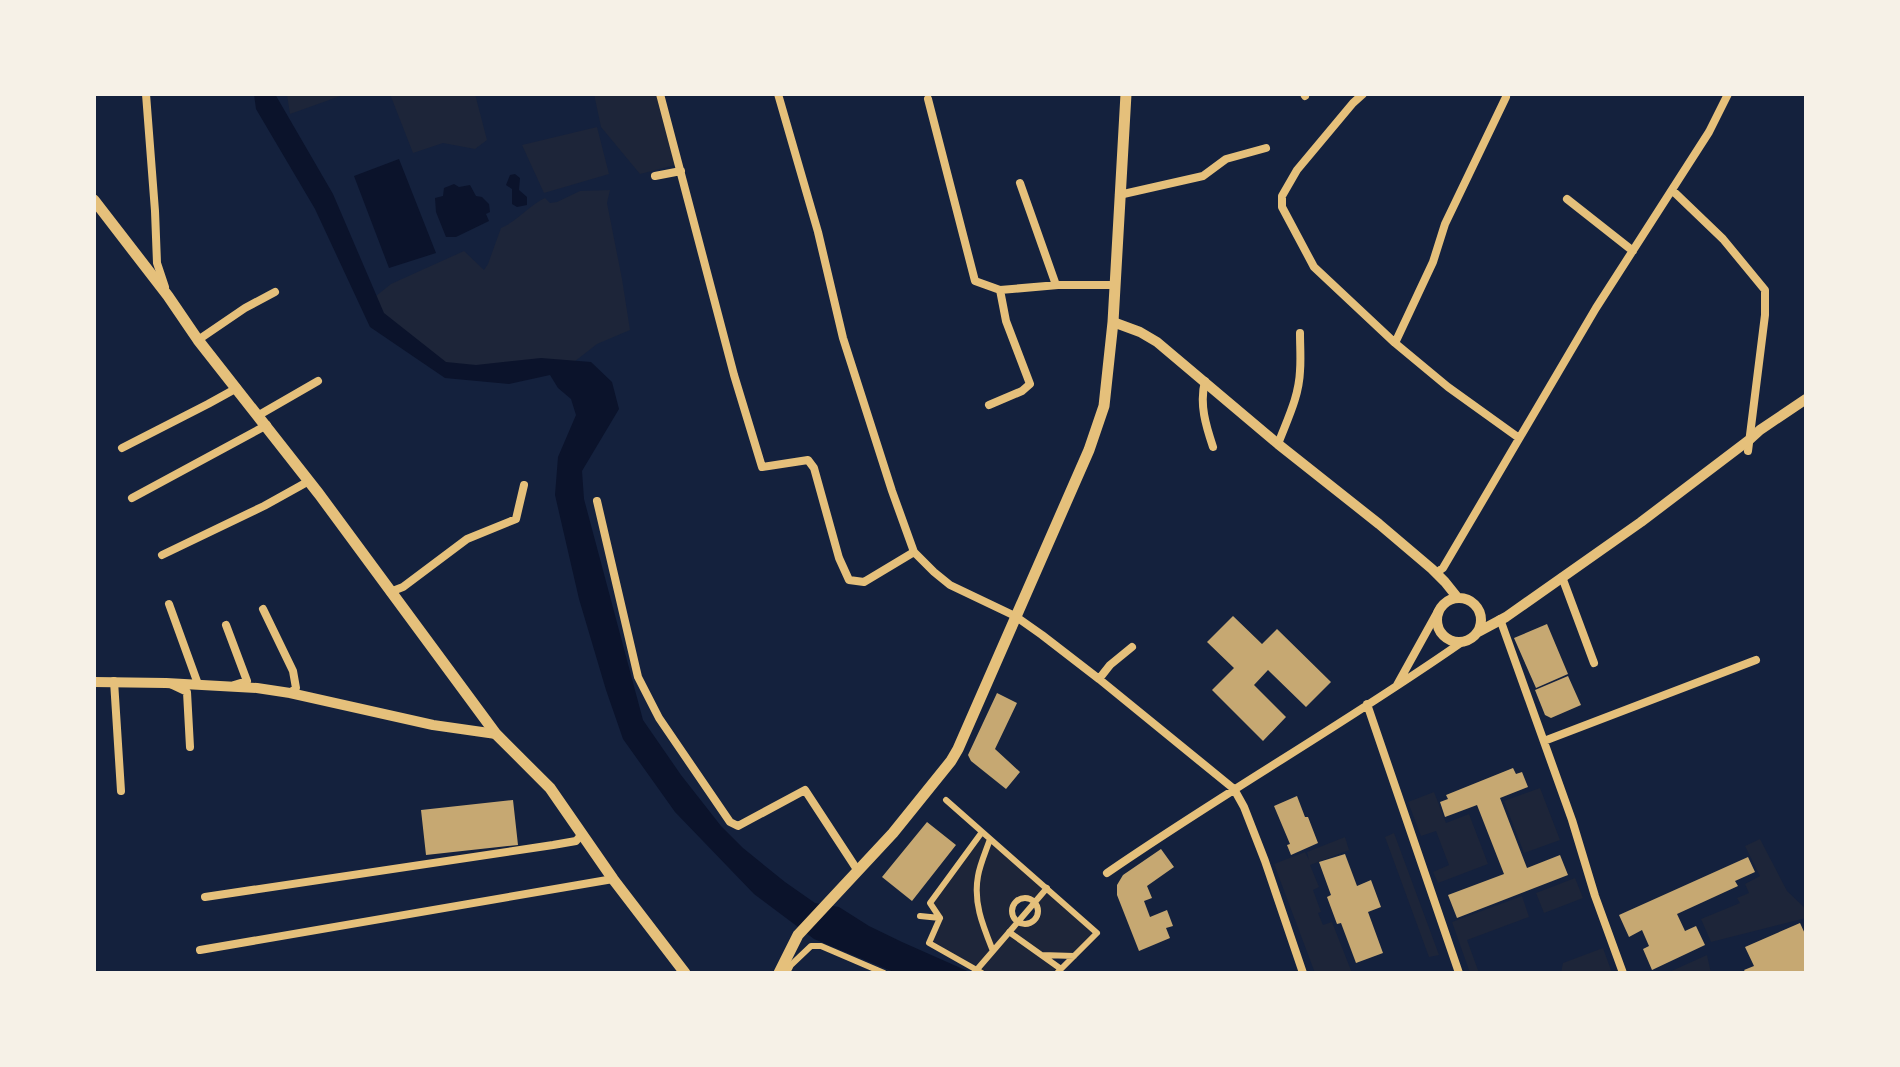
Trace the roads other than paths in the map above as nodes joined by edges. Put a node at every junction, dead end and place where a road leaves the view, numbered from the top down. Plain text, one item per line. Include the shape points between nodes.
1 (146, 94) edge
2 (660, 94) edge
3 (778, 94) edge
4 (1126, 94) edge
5 (1363, 94) edge
6 (1728, 94) edge
7 (1506, 97) dead end
8 (928, 99) dead end
9 (1266, 148) dead end
10 (681, 171) junction
11 (655, 176) dead end
12 (1020, 183) dead end
13 (1672, 190) junction
14 (1119, 195) junction
15 (1567, 199) dead end
16 (94, 200) edge
17 (1633, 251) junction
18 (1056, 285) junction
19 (1114, 285) junction
20 (1000, 290) junction
21 (275, 292) dead end
22 (168, 296) junction
23 (1113, 322) junction
24 (1300, 333) dead end
25 (198, 340) junction
26 (1395, 343) junction
27 (318, 381) dead end
28 (1205, 381) junction
29 (237, 388) junction
30 (1806, 399) edge
31 (989, 405) dead end
32 (263, 420) junction
33 (1519, 438) junction
34 (1278, 444) junction
35 (1748, 446) junction
36 (1213, 447) dead end
37 (122, 448) dead end
38 (309, 481) junction
39 (524, 485) dead end
40 (132, 498) dead end
41 (597, 501) dead end
42 (914, 552) junction
43 (162, 555) dead end
44 (1436, 573) junction
45 (1562, 577) junction
46 (390, 592) junction
47 (1457, 597) junction
48 (169, 604) dead end
49 (1476, 605) junction
50 (263, 609) dead end
51 (1438, 611) junction
52 (1015, 616) junction
53 (1500, 619) junction
54 (226, 625) dead end
55 (1478, 632) junction
56 (1462, 642) junction
57 (1132, 647) dead end
58 (1756, 660) dead end
59 (1594, 663) dead end
60 (1099, 679) junction
61 (114, 681) junction
62 (94, 682) edge
63 (166, 683) junction
64 (198, 684) junction
65 (1397, 685) junction
66 (229, 686) junction
67 (290, 693) junction
68 (1367, 704) junction
69 (496, 734) junction
70 (1544, 741) junction
71 (190, 747) dead end
72 (1234, 789) junction
73 (121, 791) dead end
74 (946, 800) dead end
75 (982, 832) junction
76 (582, 834) junction
77 (990, 839) junction
78 (858, 871) junction
79 (1107, 873) dead end
80 (613, 879) junction
81 (1047, 888) junction
82 (205, 897) dead end
83 (1034, 902) junction
84 (920, 916) dead end
85 (940, 918) junction
86 (1018, 921) junction
87 (1009, 932) junction
88 (200, 950) dead end
89 (993, 951) junction
90 (1042, 955) junction
91 (1074, 956) junction
92 (1059, 971) edge
93 (978, 972) edge
94 (685, 973) edge
95 (779, 973) edge
96 (787, 973) edge
97 (884, 973) edge
98 (1303, 973) edge
99 (1459, 973) edge
100 (1623, 973) edge

1 - 22 street via 157,263
2 - 10 street
3 - 42 street via 843,338
4 - 14 main road
5 - 26 street via 1297,170 1282,196 1282,207 1314,267
6 - 13 street
7 - 26 street
8 - 20 street via 975,281
9 - 14 street via 1226,159 1203,176
10 - 11 street
10 - 42 street via 762,467 808,460 849,580 864,582
12 - 18 street
13 - 17 street
13 - 35 street via 1765,290
14 - 19 main road
15 - 17 street
16 - 22 main road
17 - 33 street
18 - 19 street
18 - 20 street
19 - 23 main road
20 - 31 street via 1030,384
21 - 25 street
22 - 25 main road
23 - 28 street via 1157,342
23 - 52 main road via 1104,406
24 - 34 street via 1298,387
25 - 29 main road
26 - 33 street
27 - 32 street
28 - 34 street
28 - 36 street via 1204,413
29 - 32 main road
29 - 37 street
30 - 35 street via 1760,430
32 - 38 main road
32 - 40 street
33 - 44 street
34 - 44 street
35 - 45 street
38 - 43 street
38 - 46 main road
39 - 46 street via 516,519 467,539
41 - 78 street via 638,677 659,718 730,822 738,826 805,790
42 - 52 street via 950,585
44 - 47 street
45 - 53 street
45 - 59 street
46 - 69 main road
47 - 49 street
47 - 51 street
48 - 64 street
49 - 53 street
49 - 55 street via 1481,618
50 - 67 street via 293,671 296,688
51 - 56 street via 1443,636
51 - 65 street
52 - 60 street
52 - 78 main road via 951,761
53 - 55 street
53 - 70 street
54 - 66 street via 247,681
55 - 56 street
56 - 65 street
57 - 60 street
58 - 70 street
60 - 72 street
61 - 62 street
61 - 63 street
61 - 73 street
63 - 64 street
63 - 71 street via 187,692
64 - 66 street
65 - 68 street
66 - 67 street
67 - 69 street
68 - 72 street
68 - 99 street
69 - 76 main road via 550,788
70 - 100 street
72 - 79 street
72 - 98 street
74 - 75 street
75 - 77 street
75 - 85 street via 930,903
76 - 80 main road
76 - 82 street via 576,841 553,845
77 - 81 street
77 - 89 street via 976,899
78 - 95 main road via 798,935
80 - 88 street
80 - 94 main road
81 - 83 street
81 - 91 street via 1097,933
83 - 86 street
83 - 86 street via 1036,919 1028,924
83 - 86 street via 1024,899 1014,905
84 - 85 street
85 - 93 street via 929,943
86 - 87 street
87 - 89 street
87 - 90 street
89 - 93 street
90 - 91 street
90 - 92 street
91 - 92 street
96 - 97 street via 811,946 821,946

